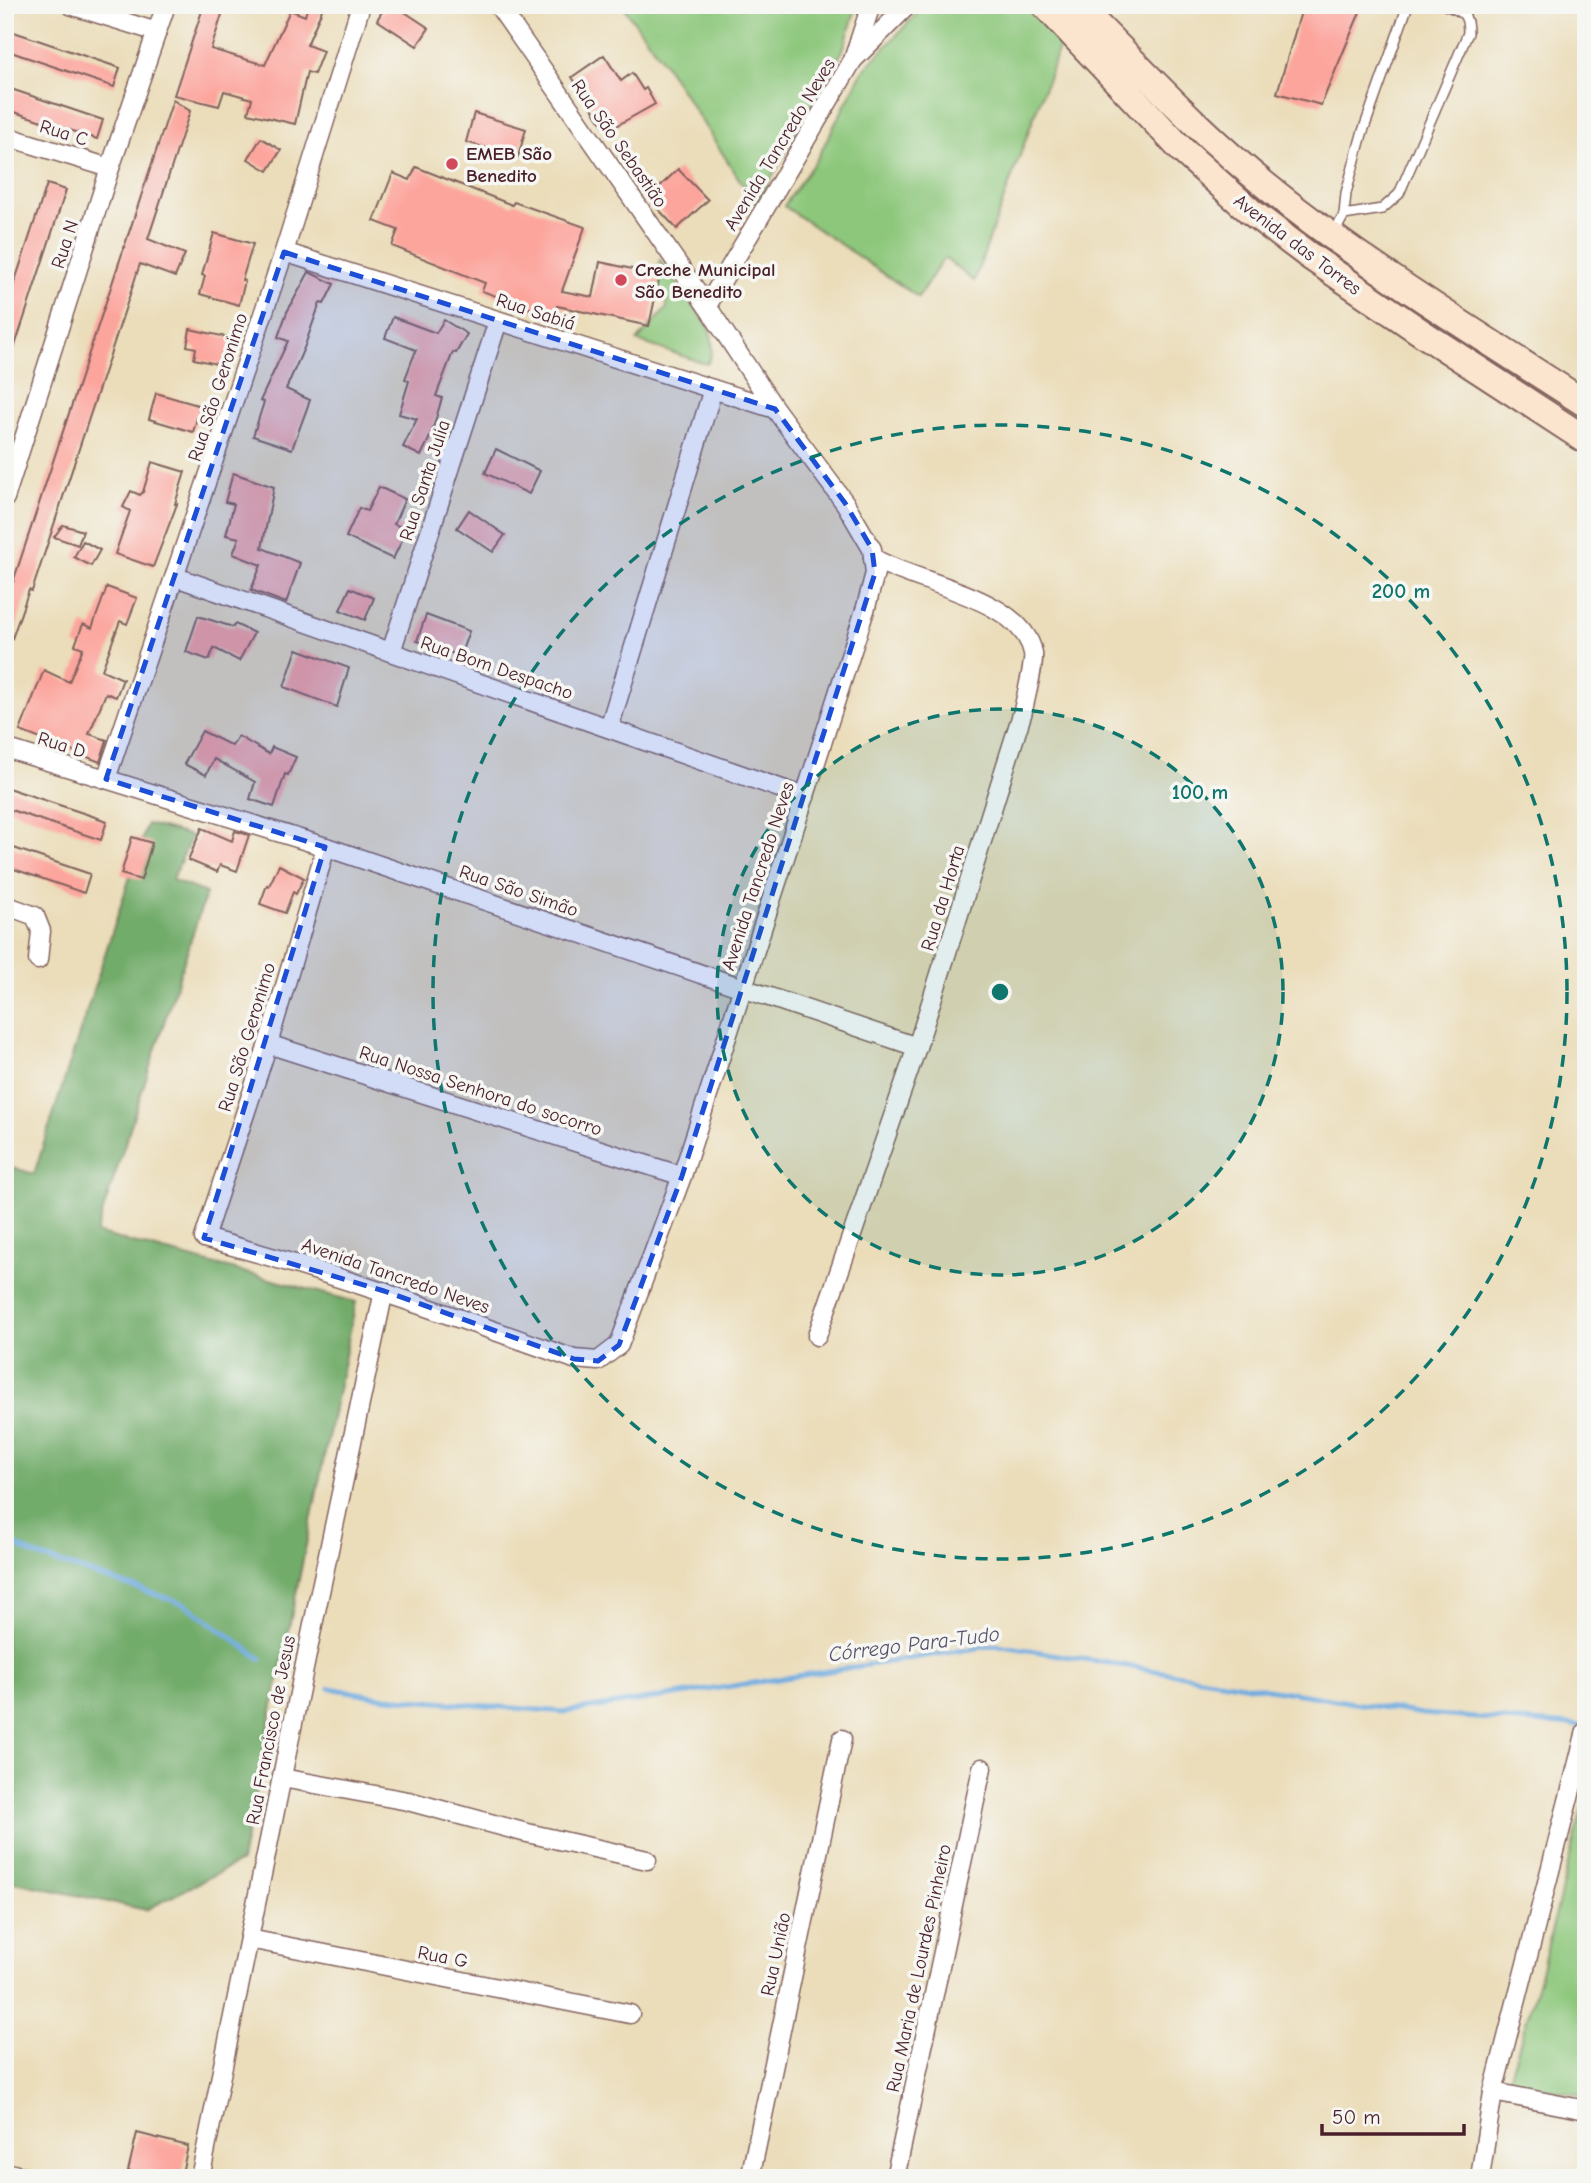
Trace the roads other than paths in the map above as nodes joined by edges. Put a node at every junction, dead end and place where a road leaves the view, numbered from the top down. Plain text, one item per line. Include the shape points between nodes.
1 (70, 5) edge
2 (166, 5) edge
3 (361, 5) edge
4 (498, 5) edge
5 (871, 5) edge
6 (908, 5) edge
7 (1045, 5) edge
8 (1080, 5) edge
9 (1408, 5) edge
10 (1446, 5) edge
11 (157, 32) junction
12 (853, 60) junction
13 (5, 136) edge
14 (110, 168) junction
15 (1338, 226) junction
16 (284, 252) junction
17 (707, 306) junction
18 (498, 321) junction
19 (713, 389) junction
20 (1586, 404) edge
21 (775, 409) junction
22 (1586, 440) edge
23 (5, 498) edge
24 (873, 558) junction
25 (176, 577) junction
26 (391, 652) junction
27 (609, 728) junction
28 (5, 748) edge
29 (106, 779) junction
30 (805, 797) junction
31 (326, 847) junction
32 (5, 905) edge
33 (38, 961) dead end
34 (743, 988) junction
35 (268, 1044) junction
36 (917, 1047) junction
37 (682, 1175) junction
38 (204, 1238) joint
39 (384, 1291) junction
40 (817, 1336) dead end
41 (1586, 1731) edge
42 (842, 1739) dead end
43 (982, 1768) dead end
44 (282, 1778) junction
45 (647, 1860) dead end
46 (249, 1939) junction
47 (630, 2014) dead end
48 (1493, 2092) junction
49 (1586, 2110) edge
50 (5, 2172) edge
51 (29, 2178) edge
52 (200, 2178) edge
53 (750, 2178) edge
54 (895, 2178) edge
55 (1480, 2178) edge

1 - 11 street
2 - 11 street, Rua N
3 - 16 street, Rua São Geronimo
4 - 17 street, Rua São Sebastião
5 - 12 street, Avenida Tancredo Neves
6 - 12 street, Avenida Tancredo Neves
7 - 22 main road, Avenida das Torres via 1182,150 1250,211 1365,294
8 - 15 main road, Avenida das Torres via 1200,129 1269,188
9 - 15 lane via 1362,134
10 - 15 lane via 1466,15 1468,33 1399,194 1382,209
11 - 14 street, Rua N
12 - 17 street, Avenida Tancredo Neves
13 - 14 street, Rua C
14 - 23 street, Rua N
15 - 20 main road, Avenida das Torres
16 - 18 street, Rua Sabiá
16 - 25 street, Rua São Geronimo
17 - 21 street, Avenida Tancredo Neves
18 - 19 street, Rua Sabiá
18 - 26 street, Rua Santa Julia
19 - 21 street, Rua Sabiá
19 - 27 street
21 - 24 street, Avenida Tancredo Neves via 845,503
24 - 30 street, Avenida Tancredo Neves via 875,573 866,607
24 - 36 street, Rua da Horta via 995,609 1021,627 1034,654 1023,711
25 - 26 street, Rua Bom Despacho
25 - 29 street, Rua São Geronimo
26 - 27 street, Rua Bom Despacho
27 - 30 street, Rua Bom Despacho
28 - 29 street, Rua D
29 - 31 street, Rua São Simão
30 - 34 street, Avenida Tancredo Neves
31 - 34 street, Rua São Simão
31 - 35 street, Rua São Geronimo
32 - 33 street via 35,916 41,932
34 - 36 street, Rua São Simão
34 - 37 street, Avenida Tancredo Neves
35 - 37 street, Rua Nossa Senhora do socorro
35 - 38 street, Rua São Geronimo
36 - 40 street, Rua da Horta
37 - 39 street, Avenida Tancredo Neves via 619,1345 598,1361 574,1359
38 - 39 street, Avenida Tancredo Neves
39 - 44 street, Rua Francisco de Jesus
41 - 48 street
42 - 53 street, Rua União
43 - 54 street, Rua Maria de Lourdes Pinheiro
44 - 45 street via 408,1801
44 - 46 street, Rua Francisco de Jesus
46 - 47 street, Rua G
46 - 52 street, Rua Francisco de Jesus
48 - 49 street
48 - 55 street
50 - 51 street

